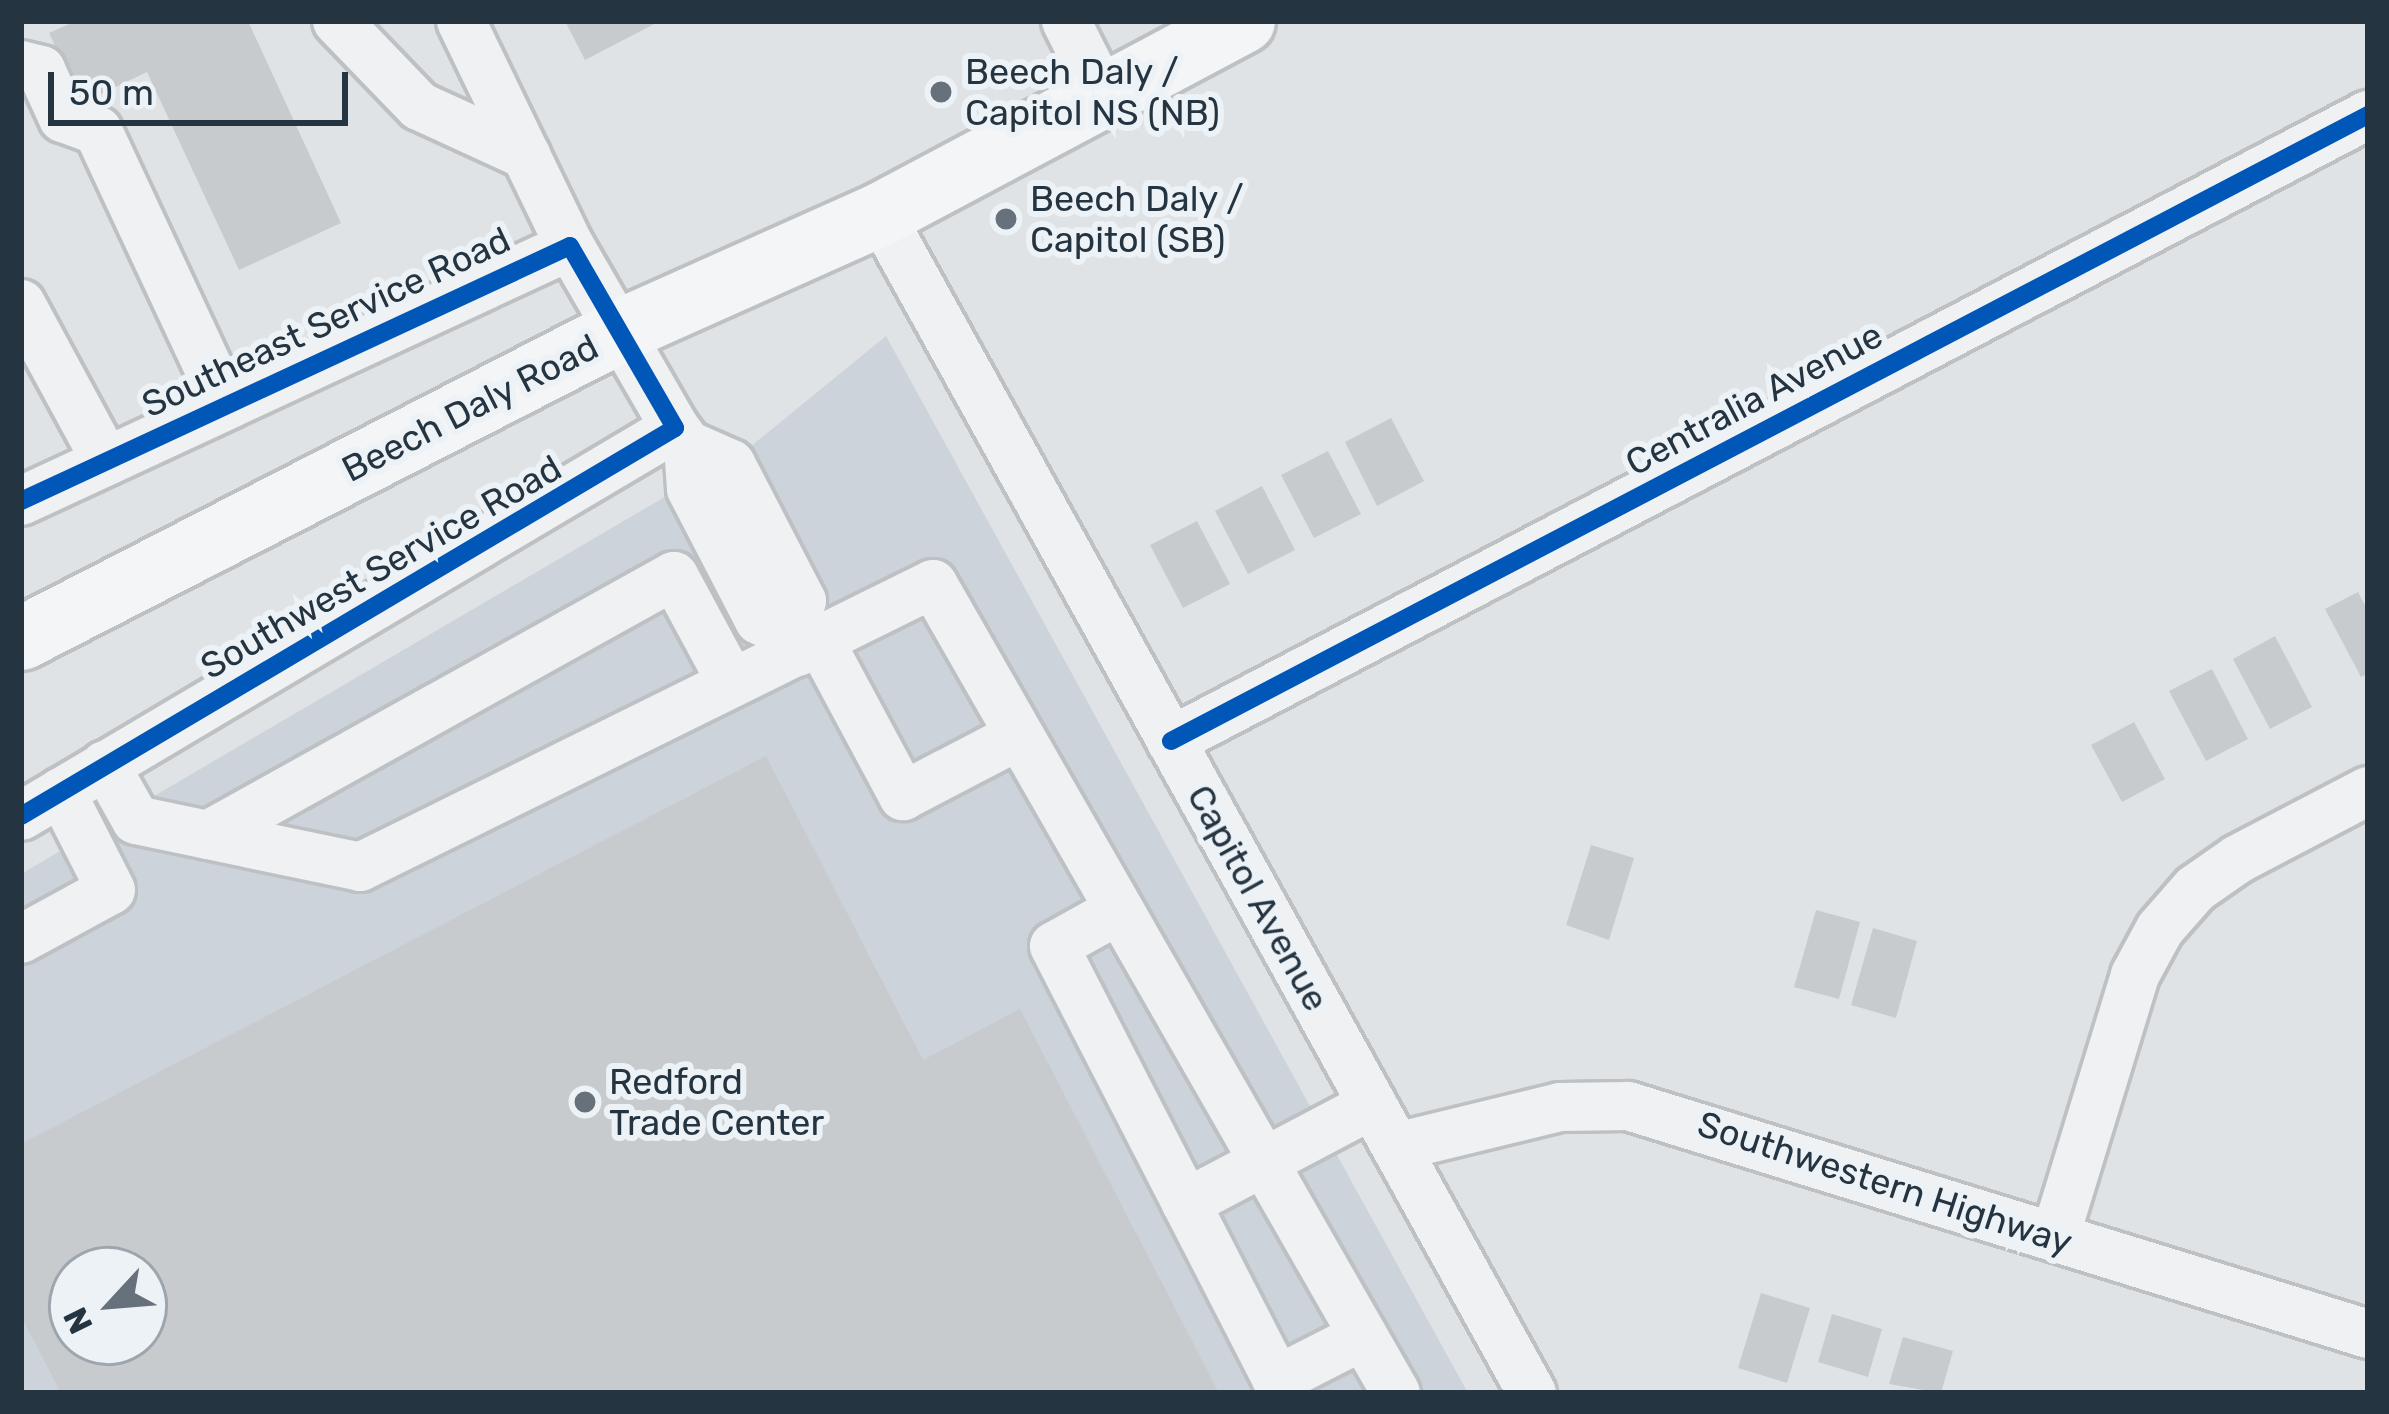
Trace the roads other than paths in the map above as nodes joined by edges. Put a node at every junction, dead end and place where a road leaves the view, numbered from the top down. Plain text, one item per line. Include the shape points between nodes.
1 (337, 21) edge
2 (461, 21) edge
3 (1066, 21) edge
4 (1243, 21) edge
5 (21, 64) edge
6 (1103, 94) junction
7 (2368, 115) edge
8 (526, 155) junction
9 (880, 214) junction
10 (570, 246) junction
11 (21, 304) edge
12 (623, 329) junction
13 (226, 405) junction
14 (682, 436) junction
15 (106, 461) junction
16 (21, 502) edge
17 (21, 638) edge
18 (803, 643) junction
19 (731, 682) junction
20 (1016, 737) junction
21 (1171, 741) junction
22 (104, 765) junction
23 (2368, 791) edge
24 (41, 804) edge
25 (208, 835) junction
26 (1119, 910) junction
27 (21, 939) edge
28 (1372, 1106) junction
29 (1396, 1147) junction
30 (1265, 1164) junction
31 (1186, 1203) junction
32 (2055, 1237) junction
33 (2368, 1334) edge
34 (1364, 1336) junction
35 (1396, 1393) edge
36 (1532, 1393) edge

1 - 8 street via 419,106
2 - 8 street
3 - 6 street
4 - 6 main road, Beech Daly Road
5 - 13 street via 41,70 63,118 98,131
6 - 9 main road, Beech Daly Road
7 - 21 street, Centralia Avenue
8 - 10 street
9 - 12 main road, Beech Daly Road
9 - 21 street, Capitol Avenue
10 - 12 street
10 - 13 street, Southeast Service Road
11 - 15 street
12 - 14 street
12 - 17 main road, Beech Daly Road
13 - 15 street, Southeast Service Road
14 - 18 street via 731,464 802,601
14 - 22 street, Southwest Service Road
15 - 16 street, Southeast Service Road
18 - 19 street
18 - 20 street via 903,796
18 - 20 street via 934,584
19 - 25 street via 359,867
19 - 25 street via 674,576
20 - 26 street
21 - 28 street, Capitol Avenue
22 - 24 street, Southwest Service Road
22 - 25 street via 136,820
23 - 32 street via 2238,859 2160,929 2135,975
24 - 27 street via 112,890
26 - 30 street
26 - 31 street via 1054,946
28 - 29 street, Capitol Avenue
28 - 30 street
29 - 32 street, Southwestern Highway via 1560,1107 1628,1106
29 - 36 street, Capitol Avenue
30 - 31 street
30 - 34 street
31 - 34 street via 1277,1380
32 - 33 street, Southwestern Highway
34 - 35 street

